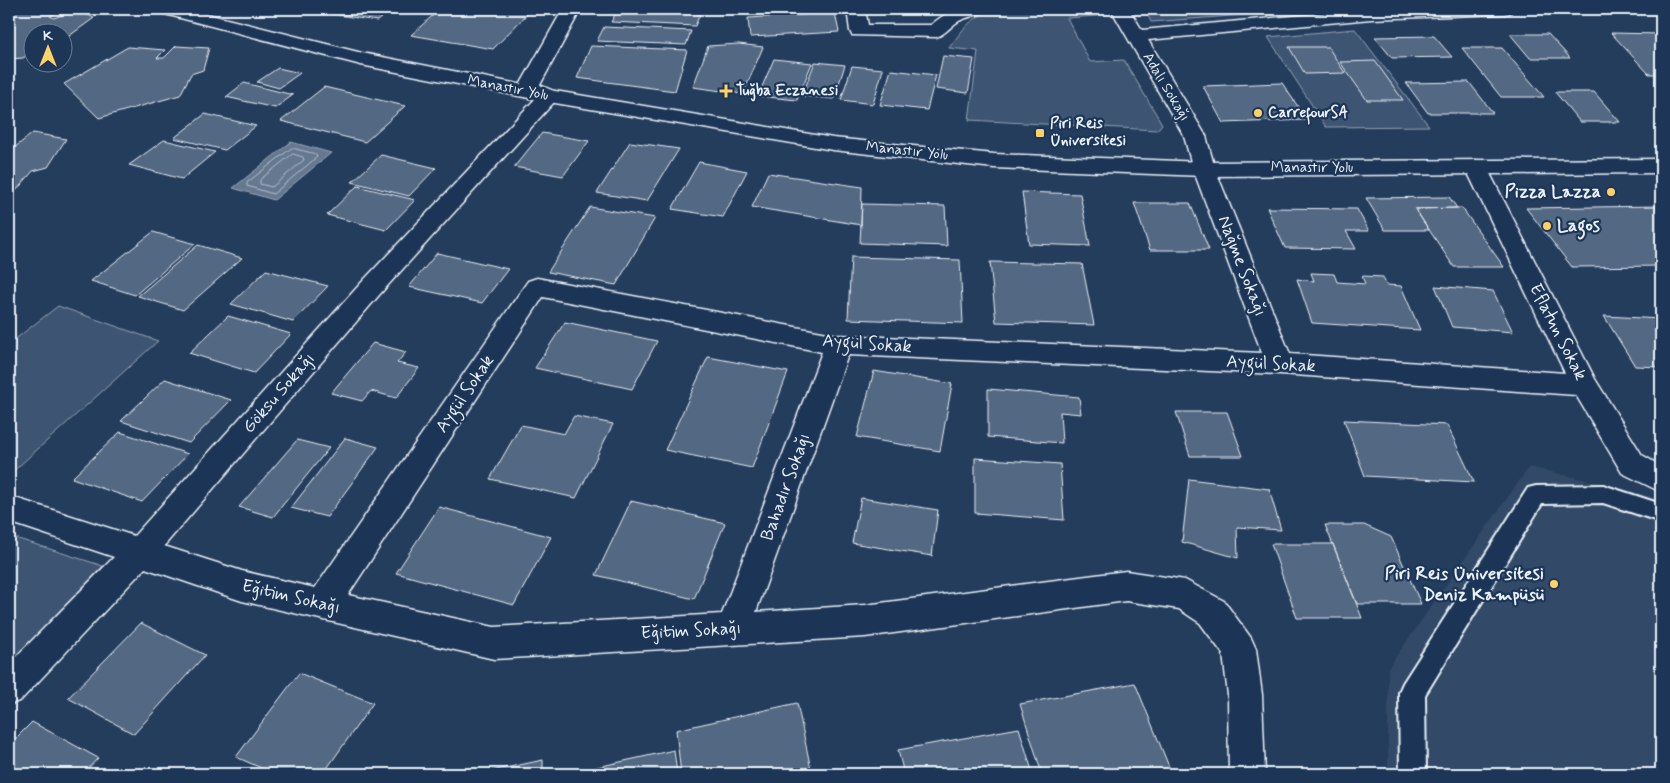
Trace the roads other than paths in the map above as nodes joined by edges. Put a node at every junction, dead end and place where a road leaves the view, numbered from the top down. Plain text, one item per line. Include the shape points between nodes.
1 (167, 9) edge
2 (572, 9) edge
3 (856, 9) edge
4 (974, 9) edge
5 (1120, 9) edge
6 (1504, 9) edge
7 (1136, 36) junction
8 (549, 96) junction
9 (1661, 166) edge
10 (1476, 167) junction
11 (1204, 169) junction
12 (838, 345) junction
13 (1280, 364) junction
14 (1584, 385) junction
15 (1661, 480) edge
16 (9, 508) edge
17 (1661, 513) edge
18 (140, 552) junction
19 (323, 604) junction
20 (733, 629) junction
21 (9, 688) edge
22 (1247, 774) edge
23 (1413, 774) edge

1 - 8 street, Manastır Yolu via 361,59
2 - 8 street via 529,87
3 - 4 street via 860,31 936,31 952,17
5 - 7 street, Adalı Sokağı
6 - 7 street via 1371,14
7 - 11 street, Adalı Sokağı via 1195,136
8 - 11 street, Manastır Yolu via 833,144 994,160
8 - 18 street, Göksu Sokağı via 371,288
9 - 10 street, Manastır Yolu
10 - 11 street, Manastır Yolu
10 - 14 street, Eflatun Sokak
11 - 13 street, Nağme Sokağı
12 - 13 street, Aygül Sokak
12 - 19 street, Aygül Sokak via 537,287
12 - 20 street, Bahadır Sokağı
13 - 14 street, Aygül Sokak
14 - 15 street, Eflatun Sokak via 1632,464
16 - 18 street, Eğitim Sokağı
17 - 23 lane via 1603,494 1536,495 1412,692
18 - 19 street, Eğitim Sokağı via 242,586
18 - 21 street, Göksu Sokağı
19 - 20 street, Eğitim Sokağı via 494,643
20 - 22 street, Eğitim Sokağı via 865,621 1126,586 1185,595 1212,612 1239,648 1245,695

